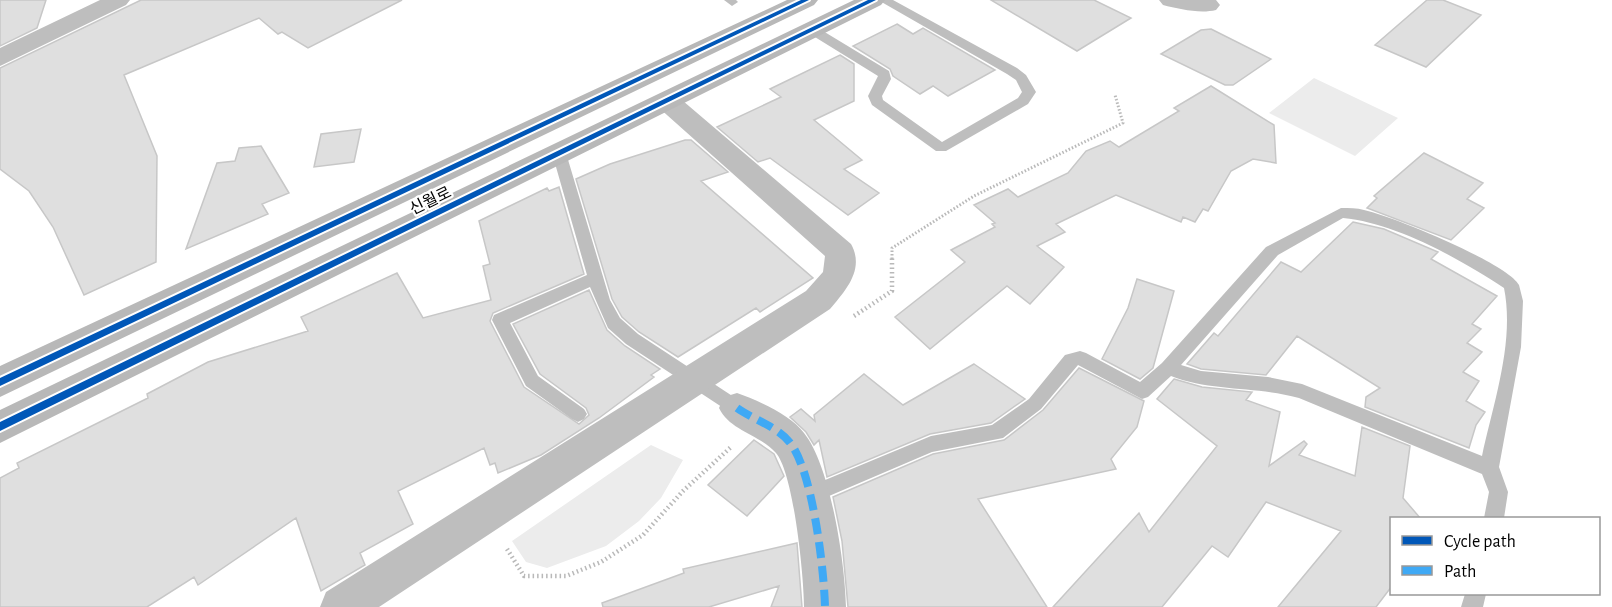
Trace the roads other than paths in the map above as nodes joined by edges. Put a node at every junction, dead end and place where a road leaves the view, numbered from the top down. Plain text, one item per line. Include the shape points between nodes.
1 (118, 0) edge
2 (806, 0) edge
3 (873, 0) edge
4 (885, 0) edge
5 (1171, 0) edge
6 (1208, 5) dead end
7 (814, 31) junction
8 (0, 58) edge
9 (667, 101) junction
10 (559, 153) junction
11 (595, 278) junction
12 (1168, 368) junction
13 (692, 381) junction
14 (0, 382) edge
15 (578, 414) dead end
16 (747, 415) joint
17 (0, 427) edge
18 (1489, 468) junction
19 (808, 496) junction
20 (1495, 517) edge
21 (341, 607) edge
22 (825, 607) edge

1 - 8 street
2 - 14 street, 신월로
3 - 7 street, 신월로
4 - 7 lane via 1012,71 1029,92 1023,101 941,148 877,102 875,96 884,74
5 - 6 street
7 - 9 street, 신월로
9 - 10 street, 신월로
9 - 13 street via 825,236 840,252 843,266 838,278 818,300
10 - 11 lane
10 - 17 street, 신월로
11 - 13 lane via 606,312 614,323
11 - 15 lane via 500,320 532,381
12 - 18 lane via 1198,379 1285,386
12 - 18 lane via 1272,251 1341,213 1363,215 1427,239 1511,285 1513,347
12 - 19 lane via 1142,392 1085,359 1074,358 1035,404 996,432 931,444
13 - 16 lane
13 - 21 street
16 - 19 street via 791,444
18 - 20 lane via 1498,482 1500,496
19 - 22 street via 826,590

